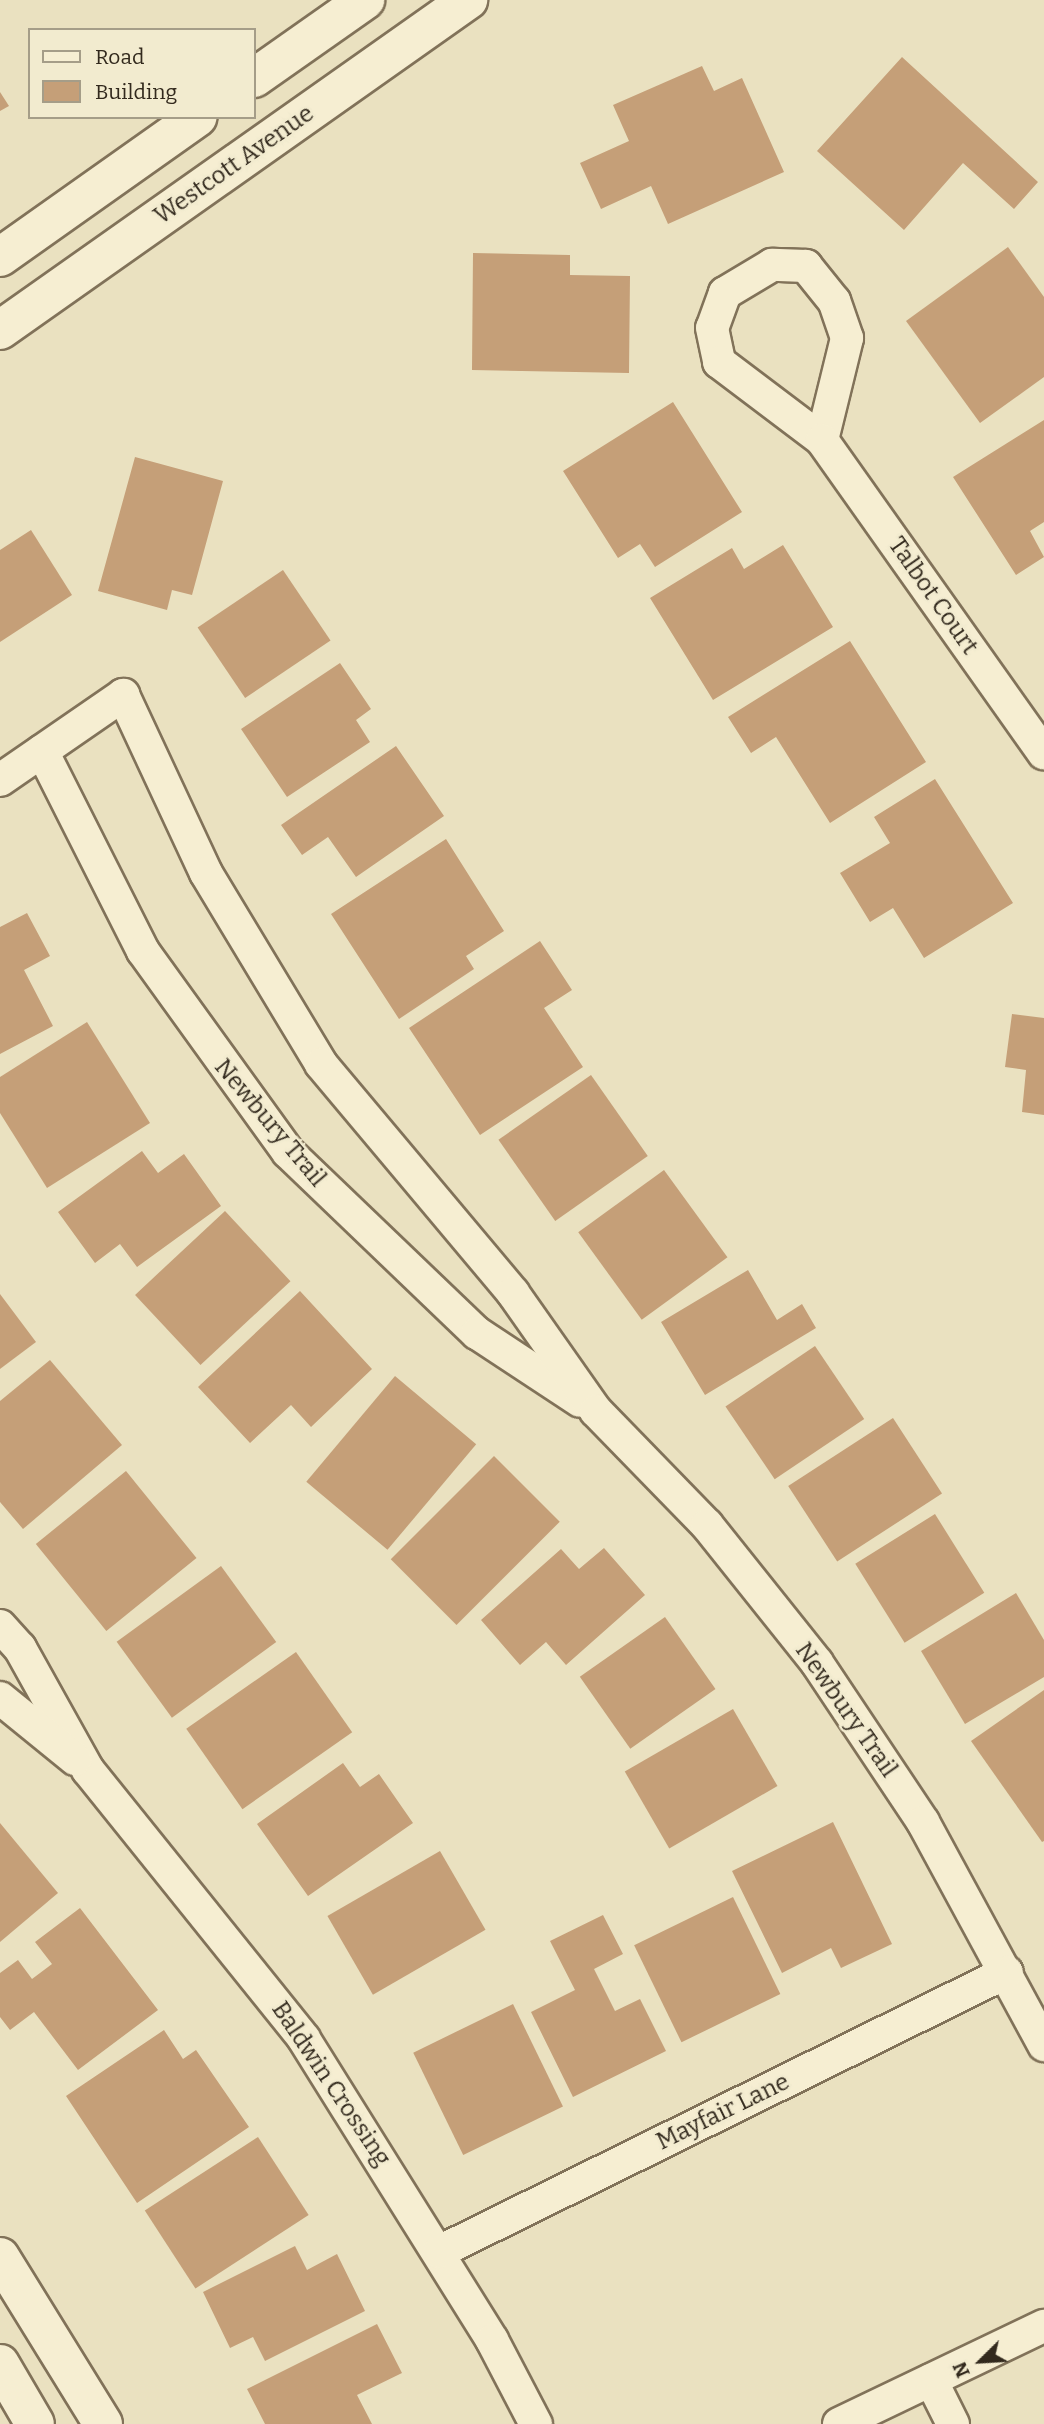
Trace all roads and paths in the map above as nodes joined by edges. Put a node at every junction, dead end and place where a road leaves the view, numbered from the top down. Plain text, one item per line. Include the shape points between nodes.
1 (365, 0) edge
2 (468, 0) edge
3 (256, 77) edge
4 (195, 119) edge
5 (0, 257) edge
6 (0, 330) edge
7 (822, 440) junction
8 (42, 751) junction
9 (1044, 753) edge
10 (0, 780) edge
11 (596, 1411) junction
12 (0, 1626) edge
13 (0, 1698) edge
14 (88, 1770) junction
15 (1007, 1972) junction
16 (1044, 2045) edge
17 (439, 2252) junction
18 (3, 2267) edge
19 (1044, 2326) edge
20 (0, 2364) edge
21 (931, 2380) junction
22 (876, 2416) edge
23 (36, 2424) edge
24 (103, 2424) edge
25 (536, 2424) edge
26 (839, 2424) edge
27 (953, 2424) edge

1 - 3 street
2 - 6 street, Westcott Avenue
4 - 5 street
7 - 7 street, Talbot Court via 847,338 834,301 806,266 772,265 724,293 712,328 719,362
7 - 9 street, Talbot Court
8 - 10 street
8 - 11 street, Newbury Trail via 143,951 288,1152 477,1333
8 - 11 street, Newbury Trail via 123,695 206,873 300,1032 386,1146 513,1293
11 - 15 street, Newbury Trail via 707,1525 817,1663 923,1822
12 - 14 street, Baldwin Crossing via 20,1648
13 - 14 street, Baldwin Crossing
14 - 17 street, Baldwin Crossing via 304,2039
15 - 16 street, Newbury Trail
15 - 17 street, Mayfair Lane
17 - 25 street, Baldwin Crossing
18 - 24 street
19 - 21 street
20 - 23 street
21 - 22 street
21 - 27 street
22 - 26 street

